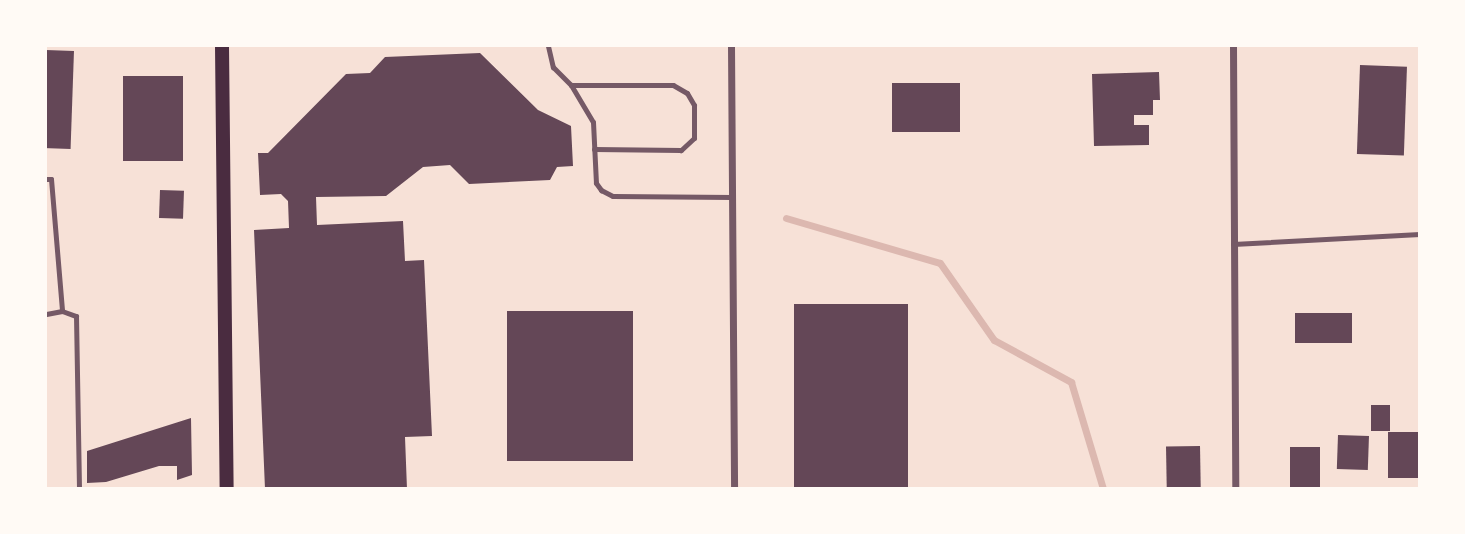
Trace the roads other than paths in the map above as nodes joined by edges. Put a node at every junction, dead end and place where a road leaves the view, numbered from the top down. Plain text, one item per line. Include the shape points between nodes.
1 (222, 46) edge
2 (548, 46) edge
3 (730, 46) edge
4 (1233, 46) edge
5 (571, 85) junction
6 (594, 149) junction
7 (46, 179) edge
8 (732, 197) junction
9 (1419, 234) edge
10 (1233, 244) junction
11 (62, 311) junction
12 (46, 314) edge
13 (79, 488) edge
14 (227, 488) edge
15 (734, 488) edge
16 (1235, 488) edge

1 - 14 main road
2 - 5 lane via 553,68
3 - 8 street
4 - 10 street
5 - 6 lane via 593,122
5 - 6 lane via 673,85 687,93 694,106 694,138 681,150
6 - 8 lane via 596,183 613,196
7 - 11 lane via 51,178
8 - 15 street
9 - 10 lane
10 - 16 street
11 - 12 lane
11 - 13 lane via 76,316

